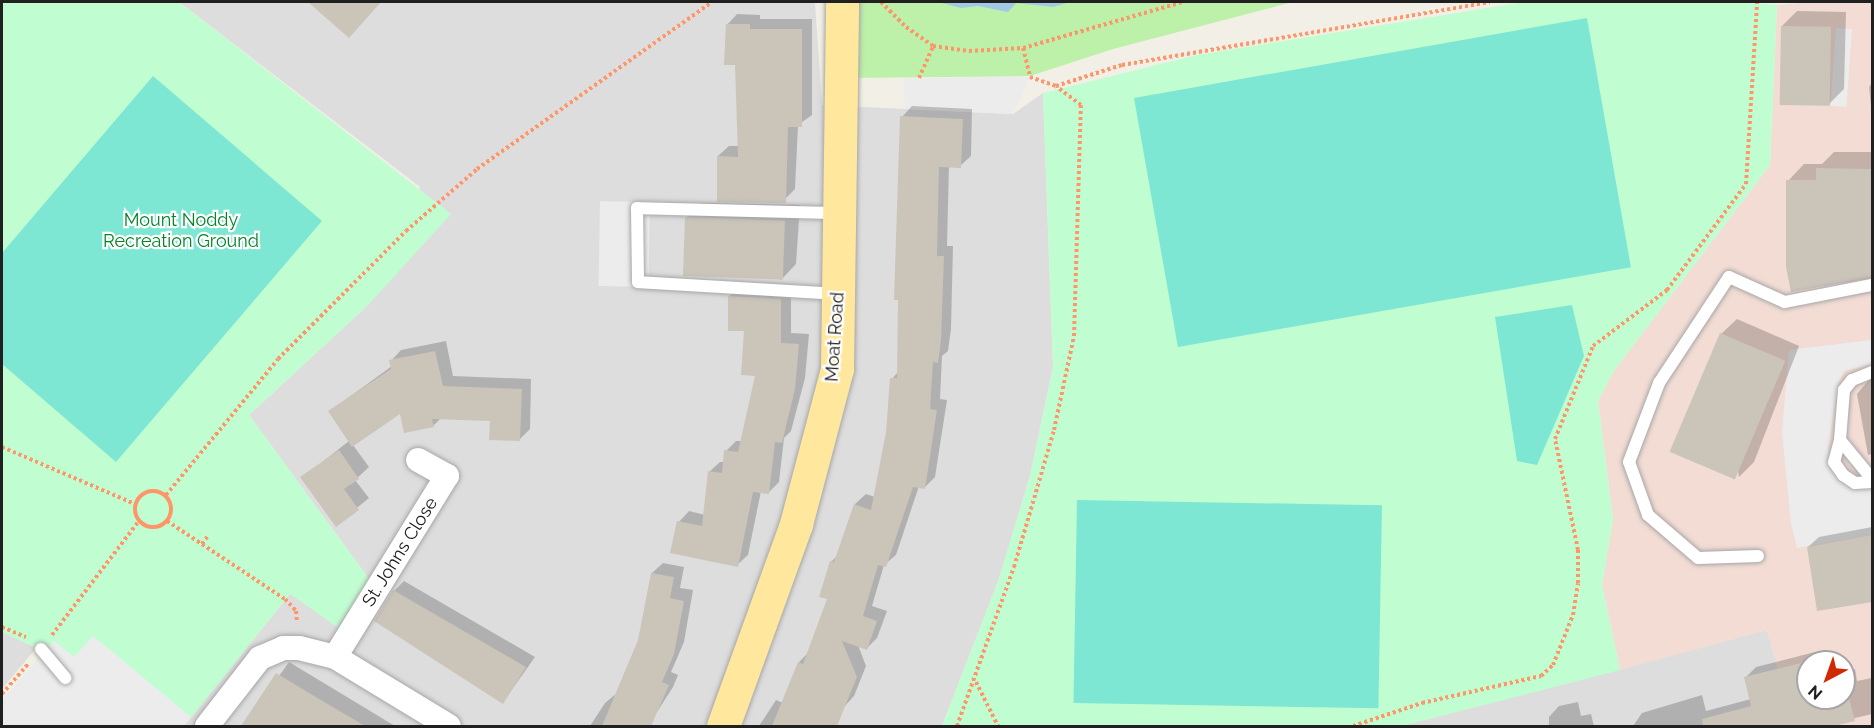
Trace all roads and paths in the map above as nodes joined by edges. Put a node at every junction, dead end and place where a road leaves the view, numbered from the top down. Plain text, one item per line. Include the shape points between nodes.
1 (712, 2) edge
2 (842, 2) edge
3 (881, 2) edge
4 (1182, 2) edge
5 (1490, 2) edge
6 (1757, 2) edge
7 (933, 46) junction
8 (1023, 48) junction
9 (919, 78) dead end
10 (1056, 86) junction
11 (840, 213) junction
12 (1872, 285) edge
13 (839, 294) junction
14 (1872, 372) edge
15 (1840, 440) junction
16 (2, 447) edge
17 (418, 460) dead end
18 (1872, 481) edge
19 (166, 495) junction
20 (135, 504) junction
21 (139, 521) junction
22 (167, 521) junction
23 (207, 537) dead end
24 (202, 544) junction
25 (1758, 556) dead end
26 (299, 648) junction
27 (41, 649) junction
28 (335, 657) junction
29 (65, 678) dead end
30 (975, 681) junction
31 (2, 694) edge
32 (207, 726) edge
33 (449, 726) edge
34 (723, 726) edge
35 (957, 726) edge
36 (998, 726) edge
37 (1353, 726) edge

1 - 19 path via 477,169 406,231 278,359
2 - 11 main road, Moat Road
3 - 7 path
4 - 8 path
5 - 10 path via 1122,65
6 - 37 path via 1746,184 1667,290 1593,346 1555,439 1578,550 1578,583 1573,615 1553,666 1541,676 1422,703
7 - 8 path via 969,51
7 - 9 path
8 - 10 path via 1030,76
10 - 30 path via 1081,105 1074,336 1054,430
11 - 13 main road, Moat Road
11 - 13 lane via 637,208 638,282
12 - 25 lane via 1785,302 1729,277 1659,383 1629,462 1648,515 1698,558
13 - 34 main road, Moat Road via 837,369 818,448 796,524
14 - 15 lane via 1852,380 1844,390
15 - 18 lane
15 - 18 lane via 1834,462 1843,476 1855,483
16 - 20 path
17 - 28 street, St. Johns Close via 447,476
19 - 20 path via 148,491
19 - 22 path via 171,513
20 - 21 path
21 - 22 path via 158,527
21 - 27 path
22 - 24 path
23 - 24 path
24 - 26 path via 296,611
26 - 28 street
26 - 32 street via 283,648 260,658
27 - 29 lane
27 - 31 path
28 - 33 street
30 - 35 path
30 - 36 path

